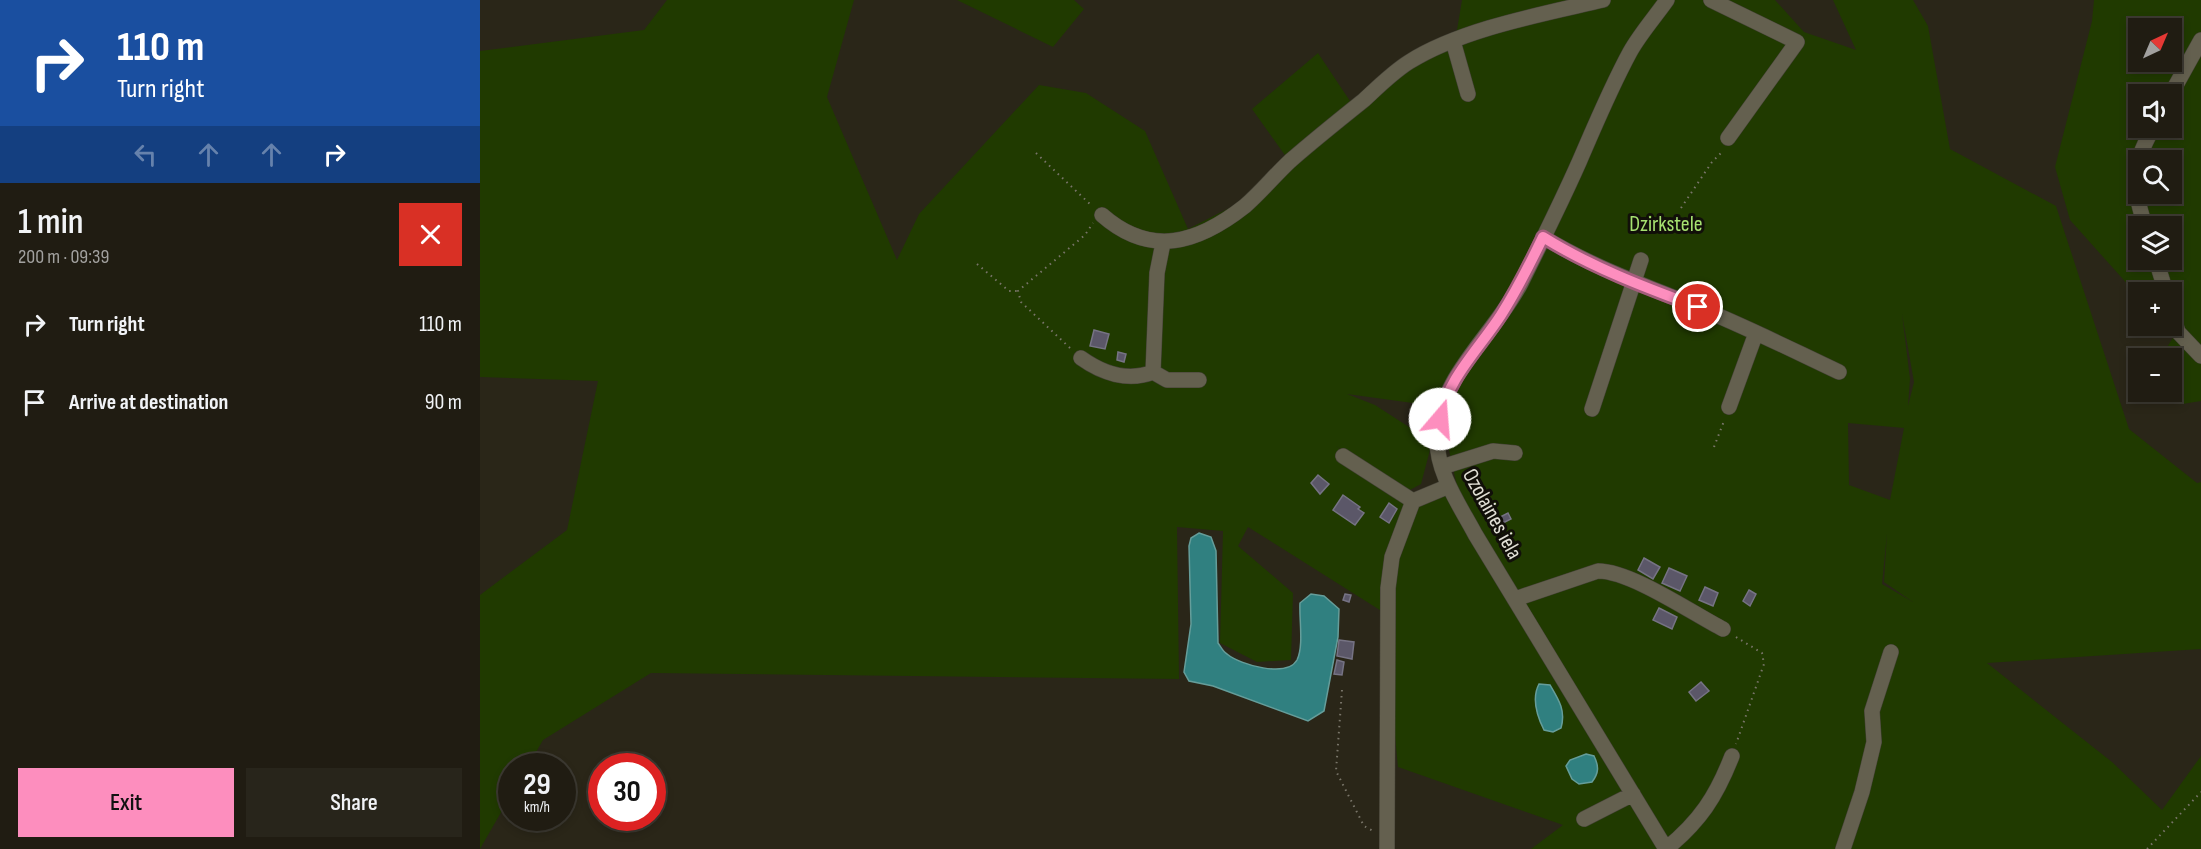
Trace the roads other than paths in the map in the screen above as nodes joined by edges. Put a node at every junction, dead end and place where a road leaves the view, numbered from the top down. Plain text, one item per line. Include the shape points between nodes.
1 (1603, 0) edge
2 (1667, 0) edge
3 (1711, 0) edge
4 (2201, 40) edge
5 (1453, 41) junction
6 (2177, 84) edge
7 (1468, 94) dead end
8 (1728, 138) road end
9 (2147, 138) edge
10 (1102, 215) road end
11 (2142, 216) edge
12 (1543, 237) junction
13 (1163, 243) junction
14 (1641, 260) dead end
15 (1633, 283) junction
16 (1756, 333) junction
17 (2182, 336) edge
18 (2201, 356) edge
19 (1081, 358) road end
20 (1153, 372) junction
21 (1839, 372) dead end
22 (1199, 380) dead end
23 (1729, 407) road end
24 (1592, 409) dead end
25 (1515, 453) dead end
26 (1342, 456) dead end
27 (1442, 467) junction
28 (1449, 486) junction
29 (1413, 501) junction
30 (1515, 599) junction
31 (1723, 629) road end
32 (1891, 652) dead end
33 (1732, 756) road end
34 (1633, 794) junction
35 (1584, 819) dead end
36 (1387, 849) edge
37 (1666, 849) edge
38 (1843, 849) edge

1 - 5 street
2 - 12 street, Ozolaines iela via 1631,50
3 - 8 street via 1797,42
4 - 6 street
5 - 7 street
5 - 13 street via 1408,62 1290,161 1246,205 1200,233
9 - 11 street via 2133,172
10 - 13 street via 1116,228 1137,238
12 - 15 street
12 - 27 street, Ozolaines iela via 1520,285 1443,401 1437,438
13 - 20 street via 1157,273
14 - 15 street
15 - 16 street
15 - 24 street
16 - 21 street
16 - 23 street
17 - 18 street
19 - 20 street via 1099,371 1139,378
20 - 22 street via 1167,380
25 - 27 street via 1493,451
26 - 29 street
27 - 28 street, Ozolaines iela
28 - 29 street
28 - 30 street, Ozolaines iela
29 - 36 street via 1392,557 1388,588
30 - 31 street via 1598,571 1609,571
30 - 34 street, Ozolaines iela
32 - 38 street via 1872,711 1874,742 1862,792
33 - 37 street via 1720,788 1705,810
34 - 35 street
34 - 37 street, Ozolaines iela

